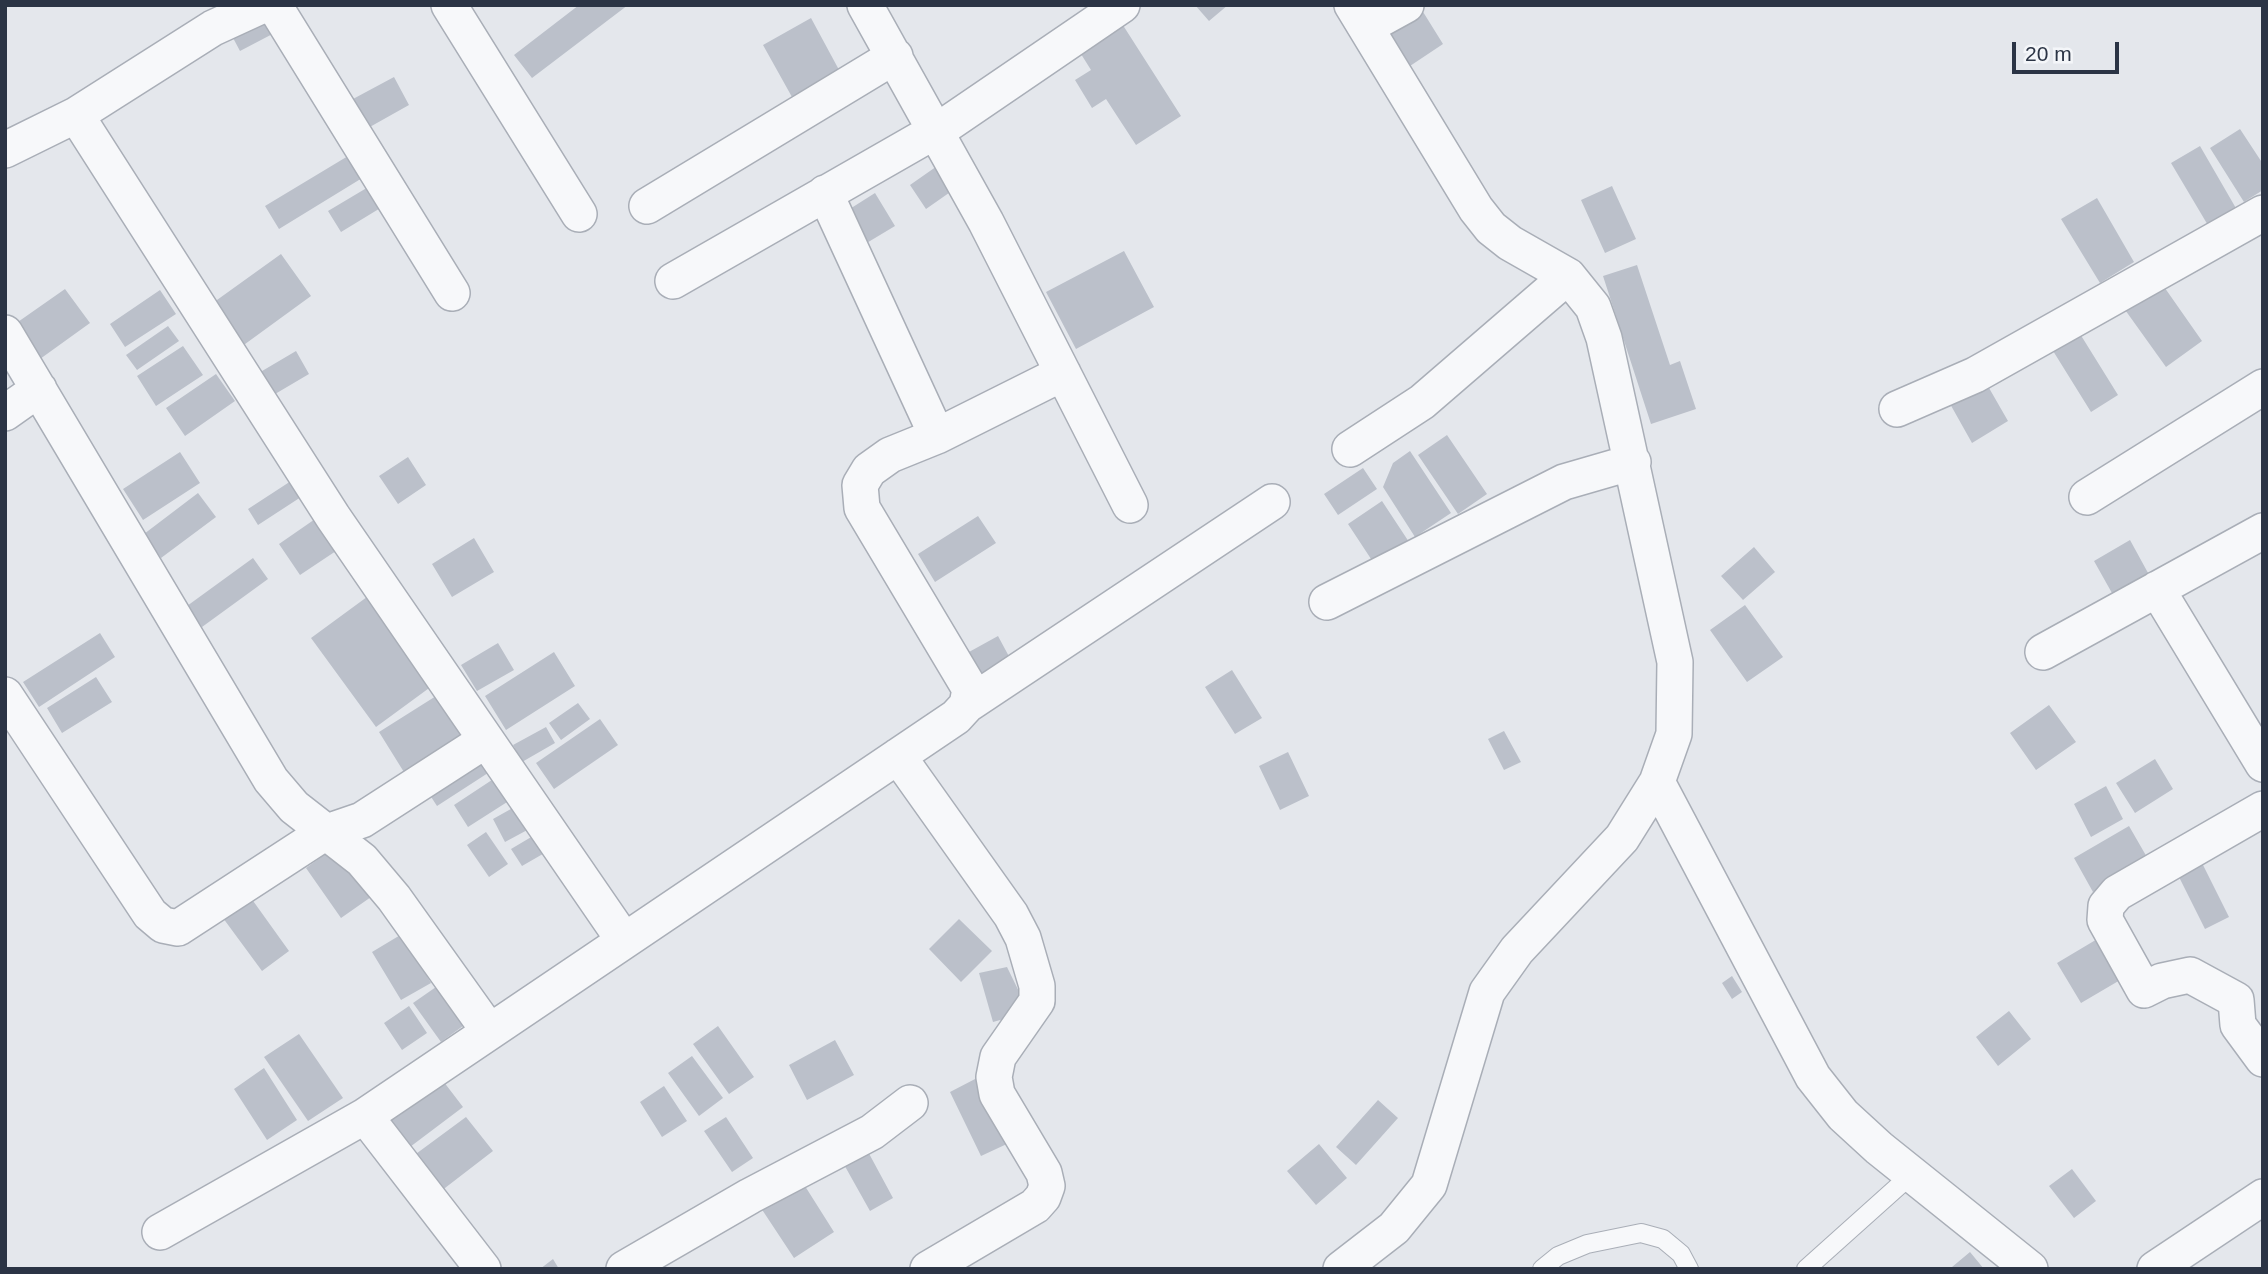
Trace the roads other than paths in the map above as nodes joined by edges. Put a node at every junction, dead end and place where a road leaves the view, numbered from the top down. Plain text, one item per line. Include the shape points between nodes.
1 (263, 5) edge
2 (274, 5) edge
3 (449, 5) edge
4 (865, 5) edge
5 (1122, 5) edge
6 (1406, 5) edge
7 (206, 16) edge
8 (1359, 16) edge
9 (895, 56) junction
10 (76, 115) junction
11 (936, 130) junction
12 (5, 150) edge
13 (825, 193) junction
14 (647, 206) dead end
15 (2263, 213) edge
16 (579, 214) dead end
17 (1568, 276) junction
18 (673, 281) dead end
19 (452, 293) dead end
20 (5, 333) edge
21 (1063, 373) junction
22 (2263, 387) edge
23 (39, 389) junction
24 (1897, 409) dead end
25 (5, 413) edge
26 (937, 436) junction
27 (1350, 449) dead end
28 (1608, 468) junction
29 (2087, 497) dead end
30 (1272, 502) dead end
31 (1130, 505) dead end
32 (2263, 531) edge
33 (2158, 589) junction
34 (1327, 602) dead end
35 (2043, 652) dead end
36 (5, 695) edge
37 (967, 705) junction
38 (486, 740) junction
39 (898, 756) junction
40 (2263, 764) edge
41 (1657, 782) junction
42 (2263, 809) edge
43 (324, 833) junction
44 (623, 939) junction
45 (489, 1031) junction
46 (2263, 1059) edge
47 (910, 1103) dead end
48 (365, 1116) junction
49 (1912, 1174) junction
50 (2263, 1197) edge
51 (160, 1232) dead end
52 (2198, 1257) edge
53 (483, 1269) edge
54 (624, 1269) edge
55 (928, 1269) edge
56 (1341, 1269) edge
57 (1542, 1269) edge
58 (1689, 1269) edge
59 (1806, 1269) edge
60 (2030, 1269) edge
61 (2155, 1269) edge

1 - 7 street
2 - 19 street
3 - 16 street
4 - 9 street
5 - 11 street
6 - 8 street
7 - 10 street
8 - 17 street via 1491,228
9 - 11 street
9 - 14 street
10 - 12 street
10 - 38 street via 333,517
11 - 13 street
11 - 21 street
13 - 18 street
13 - 26 street
15 - 24 street via 1975,375
17 - 27 street via 1422,402
17 - 28 street via 1593,307 1604,338
20 - 23 street
21 - 26 street
21 - 31 street
22 - 29 street
23 - 25 street
23 - 43 street via 271,780
26 - 37 street via 890,454 869,470 860,485 862,508 970,689
28 - 34 street via 1494,515
28 - 41 street via 1675,662 1674,734
30 - 37 street
32 - 33 street
33 - 35 street
33 - 40 street
36 - 43 street via 150,914 163,925 178,928
37 - 39 street
38 - 43 street via 362,820
38 - 44 street
39 - 44 street
39 - 55 street via 1011,915 1037,986 1037,1001 998,1057 994,1077 996,1094 1044,1173 1047,1186 1043,1197
41 - 49 street via 1813,1077 1843,1115
41 - 56 street via 1622,838 1517,950 1487,992 1429,1185 1394,1228
42 - 46 street via 2117,893 2106,906 2105,920 2144,989 2190,975 2236,1000 2238,1025
43 - 45 street via 362,860 394,898
44 - 45 street
45 - 48 street
47 - 54 street via 872,1132
48 - 51 street
48 - 53 street
49 - 59 lane
49 - 60 street
50 - 52 street
52 - 61 street
57 - 58 lane via 1558,1256 1587,1244 1641,1233 1663,1238 1681,1254

